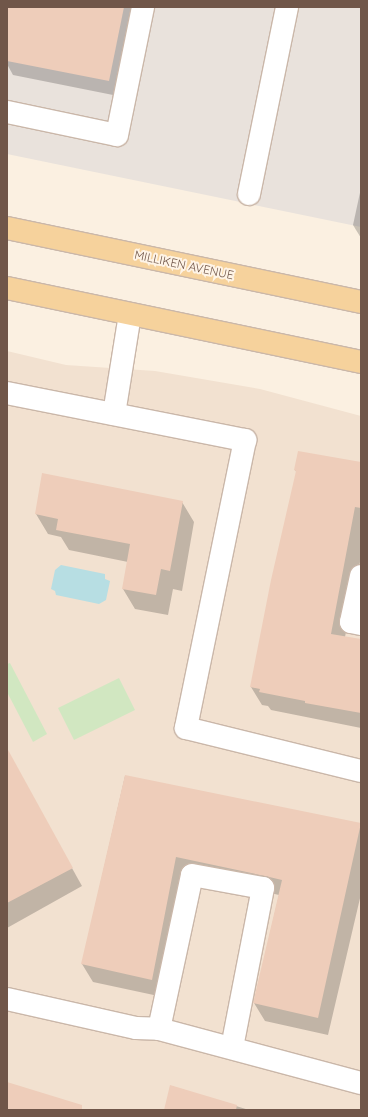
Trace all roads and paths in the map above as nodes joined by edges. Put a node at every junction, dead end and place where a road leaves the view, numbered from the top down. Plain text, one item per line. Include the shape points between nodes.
1 (143, 7) edge
2 (287, 7) edge
3 (7, 112) edge
4 (249, 194) dead end
5 (7, 228) edge
6 (7, 288) edge
7 (361, 302) edge
8 (130, 314) junction
9 (361, 362) edge
10 (7, 393) edge
11 (114, 414) junction
12 (361, 576) edge
13 (361, 624) edge
14 (361, 770) edge
15 (7, 999) edge
16 (159, 1029) junction
17 (232, 1047) junction
18 (361, 1083) edge

1 - 3 lane via 117,135
2 - 4 lane
5 - 7 main road, MILLIKEN AVENUE
6 - 8 main road
8 - 9 main road
8 - 11 lane
10 - 11 lane
11 - 14 lane via 245,440 186,728
12 - 13 lane via 351,622
15 - 16 lane via 136,1028
16 - 17 lane
16 - 17 lane via 192,875 263,888
17 - 18 lane

